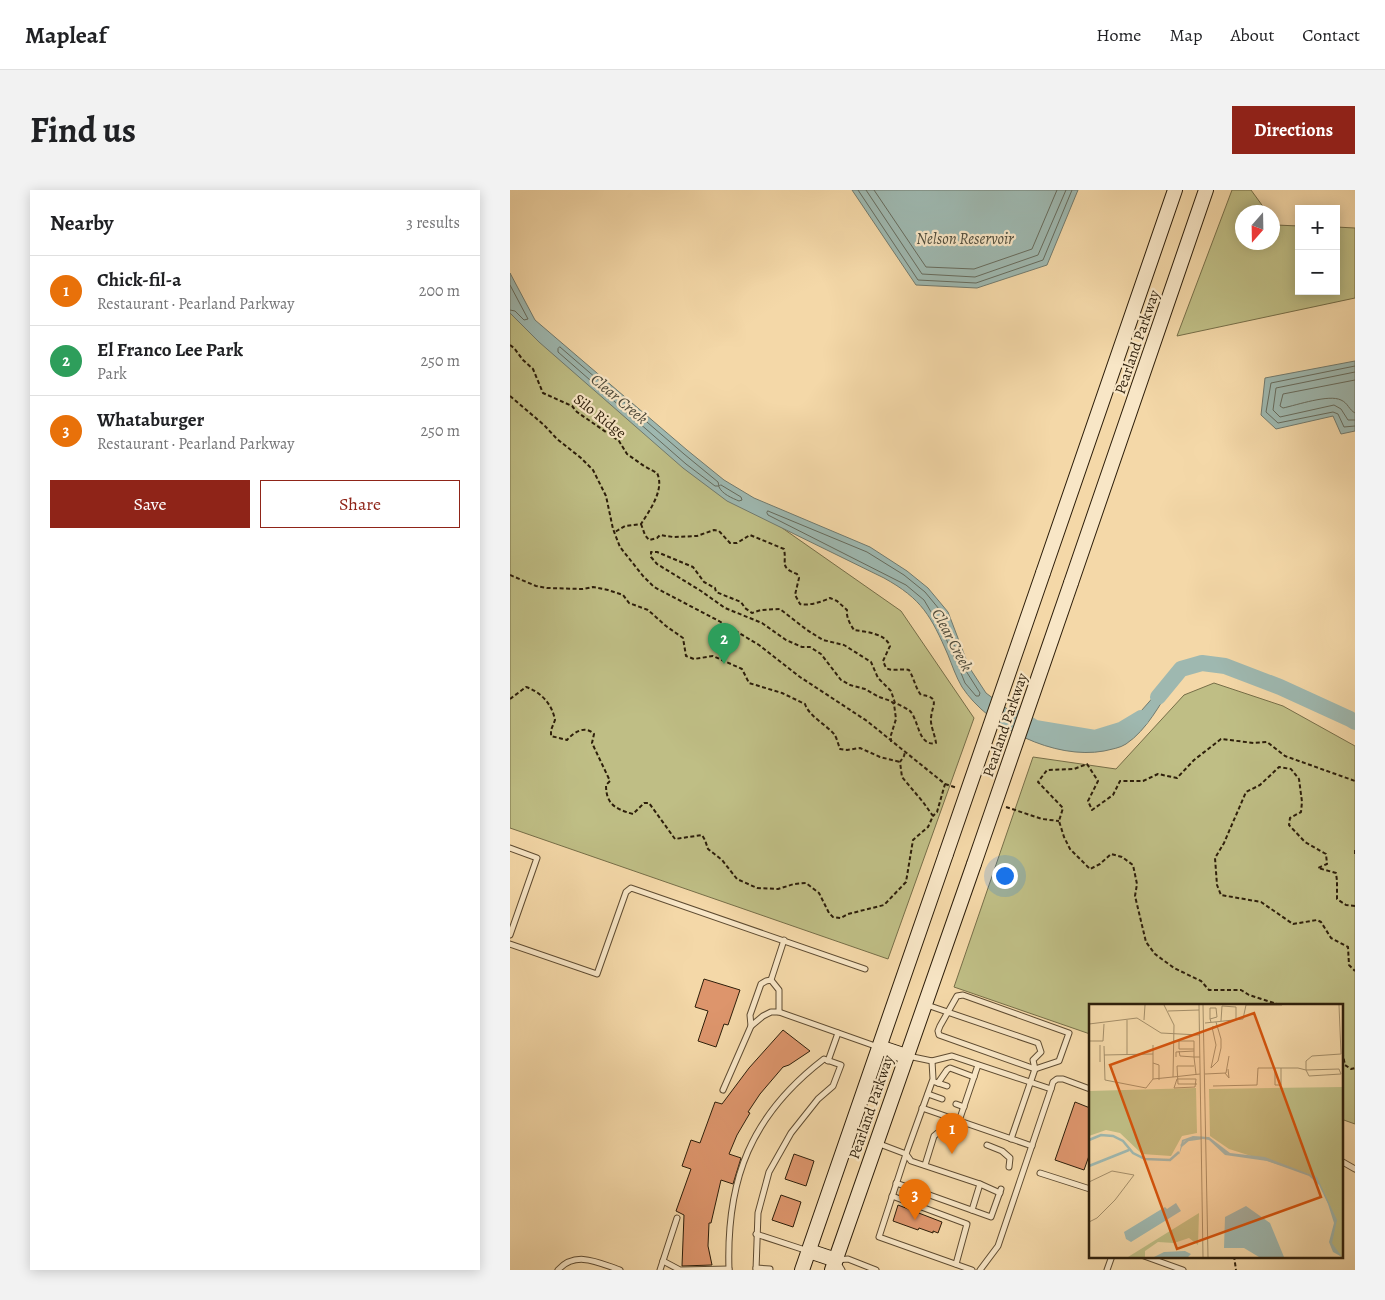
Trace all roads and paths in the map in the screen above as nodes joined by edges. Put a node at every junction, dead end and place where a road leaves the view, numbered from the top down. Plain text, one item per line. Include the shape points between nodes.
1 (1175, 190) edge
2 (1206, 190) edge
3 (510, 345) edge
4 (510, 396) edge
5 (641, 524) junction
6 (614, 532) junction
7 (510, 575) edge
8 (510, 699) edge
9 (891, 742) junction
10 (905, 752) junction
11 (900, 762) junction
12 (1355, 781) edge
13 (933, 816) junction
14 (510, 848) edge
15 (1355, 850) edge
16 (1355, 854) edge
17 (1355, 906) edge
18 (510, 935) edge
19 (784, 940) junction
20 (510, 944) edge
21 (865, 968) dead end
22 (1355, 972) edge
23 (771, 980) junction
24 (924, 1004) junction
25 (1277, 1004) edge
26 (779, 1012) junction
27 (948, 1012) junction
28 (751, 1026) junction
29 (838, 1033) junction
30 (878, 1047) junction
31 (1342, 1050) edge
32 (906, 1056) junction
33 (828, 1061) junction
34 (932, 1061) junction
35 (978, 1065) junction
36 (1355, 1068) edge
37 (1035, 1070) junction
38 (974, 1077) junction
39 (935, 1082) junction
40 (1031, 1082) junction
41 (947, 1086) dead end
42 (1051, 1089) junction
43 (1089, 1089) edge
44 (723, 1090) dead end
45 (962, 1091) dead end
46 (928, 1094) junction
47 (968, 1094) junction
48 (942, 1099) dead end
49 (956, 1104) dead end
50 (964, 1107) junction
51 (922, 1108) junction
52 (959, 1121) junction
53 (960, 1135) dead end
54 (1011, 1139) junction
55 (876, 1143) junction
56 (987, 1145) dead end
57 (1032, 1146) junction
58 (906, 1154) junction
59 (1342, 1162) edge
60 (924, 1165) junction
61 (1009, 1167) dead end
62 (1355, 1169) edge
63 (1040, 1173) dead end
64 (896, 1183) junction
65 (980, 1184) junction
66 (1089, 1189) edge
67 (892, 1196) junction
68 (972, 1210) junction
69 (677, 1218) dead end
70 (756, 1234) junction
71 (809, 1251) junction
72 (1111, 1258) edge
73 (1150, 1258) edge
74 (663, 1261) junction
75 (956, 1264) junction
76 (837, 1267) edge
77 (756, 1269) edge
78 (770, 1269) edge
79 (558, 1270) edge
80 (617, 1270) edge
81 (660, 1270) edge
82 (729, 1270) edge
83 (802, 1270) edge
84 (876, 1270) edge
85 (972, 1270) edge
86 (980, 1270) edge
87 (1107, 1270) edge
88 (1183, 1270) edge

1 - 30 main road, Pearland Parkway, bridge
2 - 24 main road, Pearland Parkway, bridge
3 - 5 path, Silo Ridge via 533,369 543,393 572,406 619,441 627,454 657,473 659,481 655,499
4 - 6 path via 593,470 606,496
5 - 6 path via 625,526
5 - 9 path via 649,540 660,535 697,536 714,530 719,531 730,544 750,535 784,549 784,566 799,578 795,596 800,604 818,603 830,598 847,610 854,630 873,633 887,640 890,646 884,661 886,668 909,670 921,695 934,701 931,719 936,743 926,742 911,712 895,702 891,691 878,678 872,662 866,658 844,645 823,640 780,609 752,613 741,602 716,592 693,567 657,552 651,552 651,557 724,608 762,623 786,640 821,654 841,680 891,701 896,719
6 - 9 path via 622,550 654,587 759,645 800,677 867,721
7 - 11 path via 547,588 593,587 623,595 629,603 648,610 683,638 686,656 713,656 745,671 749,684 782,693 805,704 808,711 836,736 840,749 860,748
8 - 13 path via 526,687 533,689 549,703 555,720 551,736 555,738 567,740 582,729 591,730 594,734 592,743 610,781 606,784 608,800 622,810 633,814 644,803 649,803 676,839 702,836 708,850 722,860 737,879 757,888 806,883 819,893 833,917 841,918 884,905 906,882 913,840 928,827
9 - 10 path
10 - 11 path
10 - 13 path via 945,784
11 - 13 path via 902,777
12 - 25 path via 1285,756 1266,742 1222,739 1194,760 1178,778 1158,774 1143,780 1120,781 1113,795 1092,810 1088,801 1098,781 1087,764 1074,770 1047,770 1038,782 1063,808 1059,821 1064,837 1070,849 1090,869 1111,854 1122,856 1132,865 1137,884 1135,896 1146,942 1155,954 1201,981 1209,990 1240,990
14 - 18 lane via 537,858
15 - 16 path
17 - 22 path via 1337,899 1336,873 1318,868 1327,864 1326,854 1305,842 1289,825 1290,818 1301,812 1299,779 1291,769 1279,767 1260,785 1246,792 1214,858 1217,885 1221,895 1261,902 1293,924 1321,922 1331,938 1348,947 1349,966
19 - 20 lane via 632,888 626,892 597,974
19 - 21 lane
19 - 23 lane
23 - 26 lane via 779,990
23 - 28 lane via 761,984 750,1015
24 - 27 lane
24 - 32 main road, Pearland Parkway
26 - 28 lane via 771,1012
26 - 29 lane
27 - 37 lane via 1038,1043 1041,1052 1033,1060
27 - 37 lane via 939,1035
27 - 37 lane via 957,996 962,995 1068,1033 1059,1061
28 - 44 lane
29 - 30 lane
29 - 33 lane
30 - 32 main road
30 - 71 main road, Pearland Parkway
31 - 36 path via 1346,1065
32 - 34 lane
32 - 55 main road, Pearland Parkway
33 - 70 lane via 841,1066 833,1086 802,1118 777,1156 762,1194
33 - 82 lane via 824,1059 792,1086 749,1150 733,1195 728,1230
34 - 35 lane via 952,1056
34 - 39 lane
35 - 38 lane
35 - 40 lane
37 - 40 lane
38 - 39 lane via 950,1068
38 - 47 lane
39 - 41 lane
39 - 46 lane
40 - 42 lane
40 - 54 lane
42 - 43 lane via 1057,1079
42 - 57 lane
45 - 47 lane
46 - 48 lane
46 - 51 lane
47 - 50 lane
49 - 50 lane
50 - 52 lane
51 - 52 lane
51 - 58 lane
52 - 54 lane
53 - 60 lane via 940,1131 934,1136
54 - 57 lane
55 - 58 lane
55 - 76 main road, Pearland Parkway
56 - 61 lane via 1010,1158
57 - 86 lane via 998,1246
58 - 60 lane via 912,1161
58 - 64 lane
59 - 62 lane
60 - 65 lane
63 - 66 lane
64 - 67 lane
64 - 68 lane
65 - 68 lane
65 - 68 lane via 1000,1191 991,1217
67 - 75 lane via 967,1224
67 - 75 lane via 879,1237
69 - 74 lane
70 - 71 lane
70 - 77 lane
71 - 76 main road
71 - 83 main road, Pearland Parkway
72 - 87 lane
73 - 88 lane
74 - 81 lane
74 - 82 lane via 680,1270
75 - 85 lane
76 - 84 lane via 848,1259
77 - 78 lane
79 - 80 lane via 564,1264 582,1258

